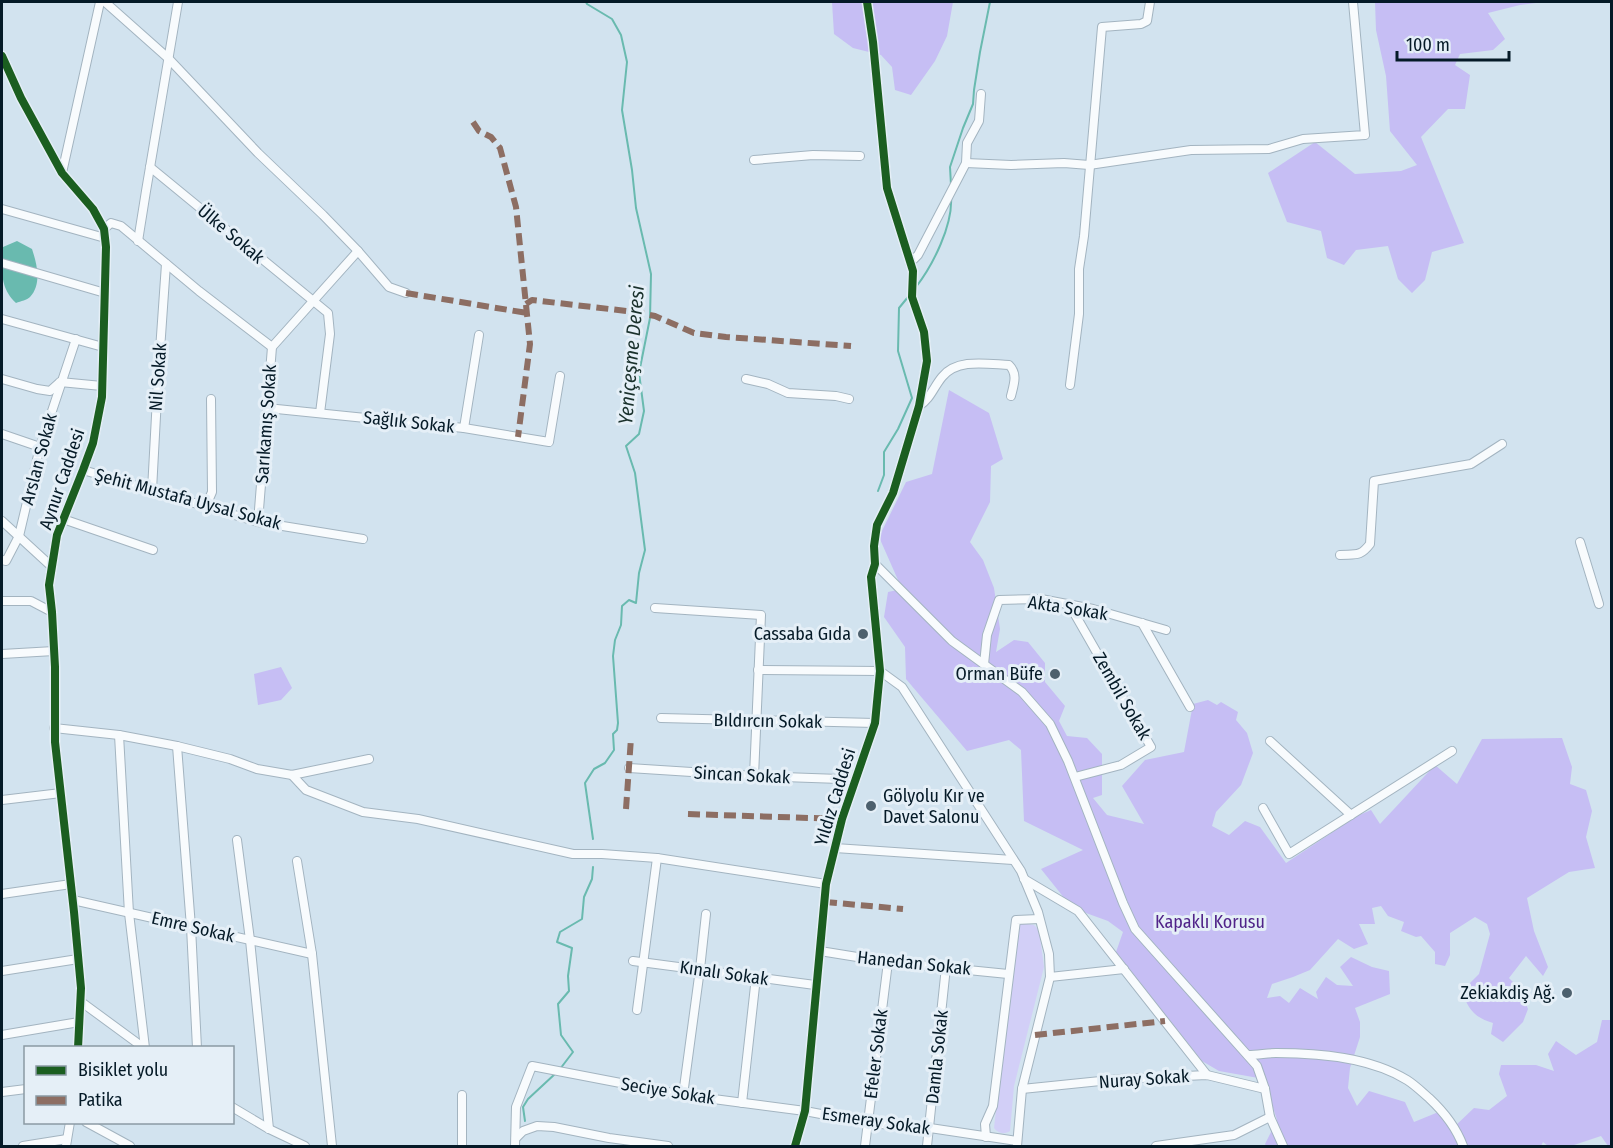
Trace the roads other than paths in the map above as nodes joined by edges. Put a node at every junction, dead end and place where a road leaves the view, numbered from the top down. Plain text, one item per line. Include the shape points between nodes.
1 (100, 2) edge
2 (105, 2) edge
3 (178, 2) edge
4 (867, 2) edge
5 (1150, 2) edge
6 (1353, 2) edge
7 (2, 56) edge
8 (168, 58) junction
9 (7, 68) junction
10 (2, 79) edge
11 (981, 94) dead end
12 (860, 156) dead end
13 (754, 160) dead end
14 (966, 163) junction
15 (1089, 165) junction
16 (150, 167) junction
17 (62, 173) junction
18 (2, 209) edge
19 (105, 234) junction
20 (138, 241) junction
21 (358, 251) junction
22 (910, 262) junction
23 (2, 263) edge
24 (166, 264) junction
25 (105, 293) junction
26 (406, 293) dead end
27 (313, 301) junction
28 (2, 319) edge
29 (479, 335) dead end
30 (76, 339) junction
31 (272, 346) junction
32 (103, 347) junction
33 (560, 376) dead end
34 (2, 379) edge
35 (746, 379) dead end
36 (60, 382) junction
37 (1070, 385) dead end
38 (102, 386) junction
39 (1011, 396) dead end
40 (211, 399) dead end
41 (849, 399) dead end
42 (919, 406) junction
43 (267, 408) junction
44 (320, 413) junction
45 (464, 428) junction
46 (2, 434) edge
47 (1502, 444) dead end
48 (40, 447) junction
49 (83, 470) junction
50 (152, 490) junction
51 (206, 506) junction
52 (63, 519) junction
53 (2, 521) edge
54 (258, 522) junction
55 (19, 536) junction
56 (363, 539) dead end
57 (1580, 542) dead end
58 (153, 550) dead end
59 (1340, 555) dead end
60 (2, 560) edge
61 (875, 564) junction
62 (51, 566) junction
63 (2, 602) edge
64 (1069, 604) junction
65 (1599, 604) dead end
66 (655, 608) dead end
67 (52, 612) junction
68 (1142, 623) junction
69 (1166, 630) dead end
70 (54, 651) junction
71 (2, 654) edge
72 (984, 664) junction
73 (758, 670) junction
74 (880, 671) junction
75 (1190, 707) dead end
76 (661, 718) dead end
77 (756, 720) junction
78 (874, 723) junction
79 (54, 728) junction
80 (118, 735) junction
81 (1270, 741) dead end
82 (177, 746) junction
83 (1452, 751) dead end
84 (369, 759) dead end
85 (629, 768) dead end
86 (292, 775) junction
87 (754, 776) junction
88 (1075, 777) junction
89 (854, 783) junction
90 (61, 793) junction
91 (2, 800) edge
92 (1263, 808) dead end
93 (1351, 815) junction
94 (237, 840) dead end
95 (834, 848) junction
96 (657, 858) junction
97 (297, 861) dead end
98 (1014, 861) junction
99 (1024, 879) junction
100 (71, 884) junction
101 (826, 884) junction
102 (2, 894) edge
103 (73, 900) junction
104 (129, 913) junction
105 (706, 914) dead end
106 (1040, 919) junction
107 (191, 927) junction
108 (250, 940) junction
109 (820, 951) junction
110 (312, 954) junction
111 (78, 959) junction
112 (633, 961) dead end
113 (643, 962) junction
114 (888, 962) junction
115 (946, 967) junction
116 (700, 969) junction
117 (1124, 969) junction
118 (2, 971) edge
119 (1008, 974) junction
120 (756, 977) junction
121 (1050, 977) junction
122 (816, 985) junction
123 (80, 1000) junction
124 (637, 1010) dead end
125 (79, 1022) junction
126 (2, 1035) edge
127 (78, 1046) edge
128 (144, 1046) edge
129 (145, 1046) edge
130 (197, 1046) edge
131 (1248, 1056) junction
132 (1207, 1075) junction
133 (24, 1089) edge
134 (1022, 1089) junction
135 (1265, 1089) junction
136 (2, 1092) edge
137 (462, 1095) dead end
138 (683, 1095) junction
139 (742, 1103) junction
140 (234, 1108) edge
141 (805, 1111) junction
142 (1270, 1117) junction
143 (868, 1123) junction
144 (70, 1124) edge
145 (89, 1124) edge
146 (930, 1128) junction
147 (269, 1129) junction
148 (288, 1138) junction
149 (989, 1140) edge
150 (515, 1142) edge
151 (66, 1143) edge
152 (1017, 1144) edge
153 (23, 1146) edge
154 (130, 1146) edge
155 (282, 1146) edge
156 (305, 1146) edge
157 (332, 1146) edge
158 (462, 1146) edge
159 (668, 1146) edge
160 (795, 1146) edge
161 (865, 1146) edge
162 (927, 1146) edge
163 (1155, 1146) edge
164 (1166, 1146) edge
165 (1283, 1146) edge
166 (1463, 1146) edge

1 - 17 street
2 - 8 street
3 - 8 street
4 - 22 street, Yıldız Caddesi via 887,188
5 - 15 street via 1148,21 1102,27
6 - 15 street via 1365,135 1303,139 1269,149 1191,150
7 - 9 street
8 - 16 street
8 - 21 street
9 - 10 street
9 - 17 street
11 - 14 street via 979,121 967,144
12 - 13 street
14 - 15 street
14 - 22 street via 918,255
15 - 37 street
16 - 20 street
16 - 27 street, Ülke Sokak
17 - 19 street via 93,209
18 - 19 street
19 - 20 street via 111,223 121,226
19 - 25 street, Aynur Caddesi
20 - 24 street
21 - 26 street via 389,287
21 - 27 street, Sarıkamış Sokak
22 - 42 street, Yıldız Caddesi via 912,297 924,332 927,362
23 - 25 street
24 - 31 street
24 - 50 street, Nil Sokak
25 - 32 street, Aynur Caddesi
27 - 31 street, Sarıkamış Sokak
27 - 44 street, Ülke Sokak via 328,313 330,334
28 - 30 street
29 - 45 street
30 - 32 street
30 - 36 street, Arslan Sokak
31 - 43 street, Sarıkamış Sokak
32 - 38 street, Aynur Caddesi
33 - 45 street, Sağlık Sokak via 549,442
34 - 36 street via 50,391
35 - 41 street via 788,393
36 - 38 street
36 - 48 street, Arslan Sokak
38 - 49 street, Aynur Caddesi via 93,443
39 - 42 street via 1015,378 1009,365 971,364 955,366 943,375
40 - 51 street via 212,492
42 - 61 street, Yıldız Caddesi via 893,493 877,525
43 - 44 street, Sağlık Sokak
43 - 54 street, Sarıkamış Sokak
44 - 45 street, Sağlık Sokak
46 - 48 street
47 - 59 street via 1471,464 1374,481 1370,544 1359,555
48 - 55 street, Arslan Sokak
49 - 50 street, Şehit Mustafa Uysal Sokak
49 - 52 street, Aynur Caddesi
50 - 51 street, Şehit Mustafa Uysal Sokak
51 - 54 street, Şehit Mustafa Uysal Sokak
52 - 58 street
52 - 62 street, Aynur Caddesi
53 - 55 street
54 - 56 street, Şehit Mustafa Uysal Sokak
55 - 60 street, Arslan Sokak via 6,561
55 - 62 street
57 - 65 street
61 - 72 street via 952,641
61 - 74 street, Yıldız Caddesi via 871,577
62 - 67 street, Aynur Caddesi
63 - 67 street via 31,601
64 - 68 street, Akta Sokak
64 - 72 street, Akta Sokak via 1041,599 999,600 987,635
64 - 88 street, Zembil Sokak via 1151,747 1120,765
66 - 73 street via 761,615
67 - 70 street, Aynur Caddesi
68 - 69 street, Akta Sokak
68 - 75 street
70 - 71 street
70 - 79 street, Aynur Caddesi
72 - 88 street via 1022,692 1050,724
73 - 74 street
73 - 77 street
74 - 78 street, Yıldız Caddesi
74 - 98 street via 902,687
76 - 77 street, Bıldırcın Sokak
77 - 78 street, Bıldırcın Sokak
77 - 87 street
78 - 89 street, Yıldız Caddesi
79 - 80 street
79 - 90 street, Aynur Caddesi
80 - 82 street
80 - 104 street
81 - 93 street
82 - 86 street
82 - 107 street
83 - 93 street
84 - 86 street
85 - 87 street, Sincan Sokak
86 - 96 street via 306,790 363,812 418,819 573,854
87 - 89 street, Sincan Sokak via 840,779
88 - 131 street via 1136,929
89 - 95 street, Yıldız Caddesi
90 - 91 street
90 - 100 street, Aynur Caddesi
92 - 93 street via 1289,854
94 - 108 street
95 - 98 street
95 - 101 street, Yıldız Caddesi
96 - 101 street
96 - 113 street
97 - 110 street
98 - 99 street
99 - 106 street
99 - 117 street via 1078,911
100 - 102 street
100 - 103 street, Aynur Caddesi
101 - 109 street, Yıldız Caddesi
103 - 104 street, Emre Sokak
103 - 111 street, Aynur Caddesi
104 - 107 street, Emre Sokak
104 - 129 street
105 - 116 street
106 - 119 street via 1016,920
106 - 121 street
107 - 108 street, Emre Sokak
107 - 130 street
108 - 110 street, Emre Sokak
108 - 147 street
109 - 114 street, Hanedan Sokak
109 - 122 street, Yıldız Caddesi
110 - 157 street
111 - 118 street
111 - 123 street, Aynur Caddesi
112 - 113 street, Kınalı Sokak
113 - 116 street, Kınalı Sokak
113 - 124 street
114 - 115 street, Hanedan Sokak
114 - 143 street, Efeler Sokak
115 - 119 street, Hanedan Sokak
115 - 146 street, Damla Sokak
116 - 120 street, Kınalı Sokak
116 - 138 street
117 - 121 street
117 - 132 street
119 - 149 street via 993,1106 985,1124
120 - 122 street, Kınalı Sokak
120 - 139 street
121 - 134 street
122 - 141 street, Yıldız Caddesi
123 - 125 street, Aynur Caddesi
123 - 128 street
125 - 126 street
125 - 127 street, Aynur Caddesi
131 - 135 street via 1257,1066
131 - 166 street via 1273,1053 1349,1059 1394,1073 1409,1081 1450,1119
132 - 134 street, Nuray Sokak
132 - 135 street, Nuray Sokak
133 - 136 street
134 - 152 street
135 - 142 street
137 - 158 street
138 - 139 street, Seciye Sokak
138 - 150 street, Seciye Sokak via 532,1066 516,1107
139 - 141 street, Seciye Sokak
140 - 147 street
141 - 143 street, Esmeray Sokak
141 - 160 street, Yıldız Caddesi
142 - 164 street via 1234,1135
142 - 165 street
143 - 146 street, Esmeray Sokak
143 - 161 street, Efeler Sokak
144 - 151 street
145 - 154 street
146 - 149 street, Esmeray Sokak
146 - 162 street, Damla Sokak
147 - 148 street
148 - 155 street
148 - 156 street
149 - 152 street, Esmeray Sokak
150 - 159 street via 524,1131 537,1126
151 - 153 street
163 - 164 street

